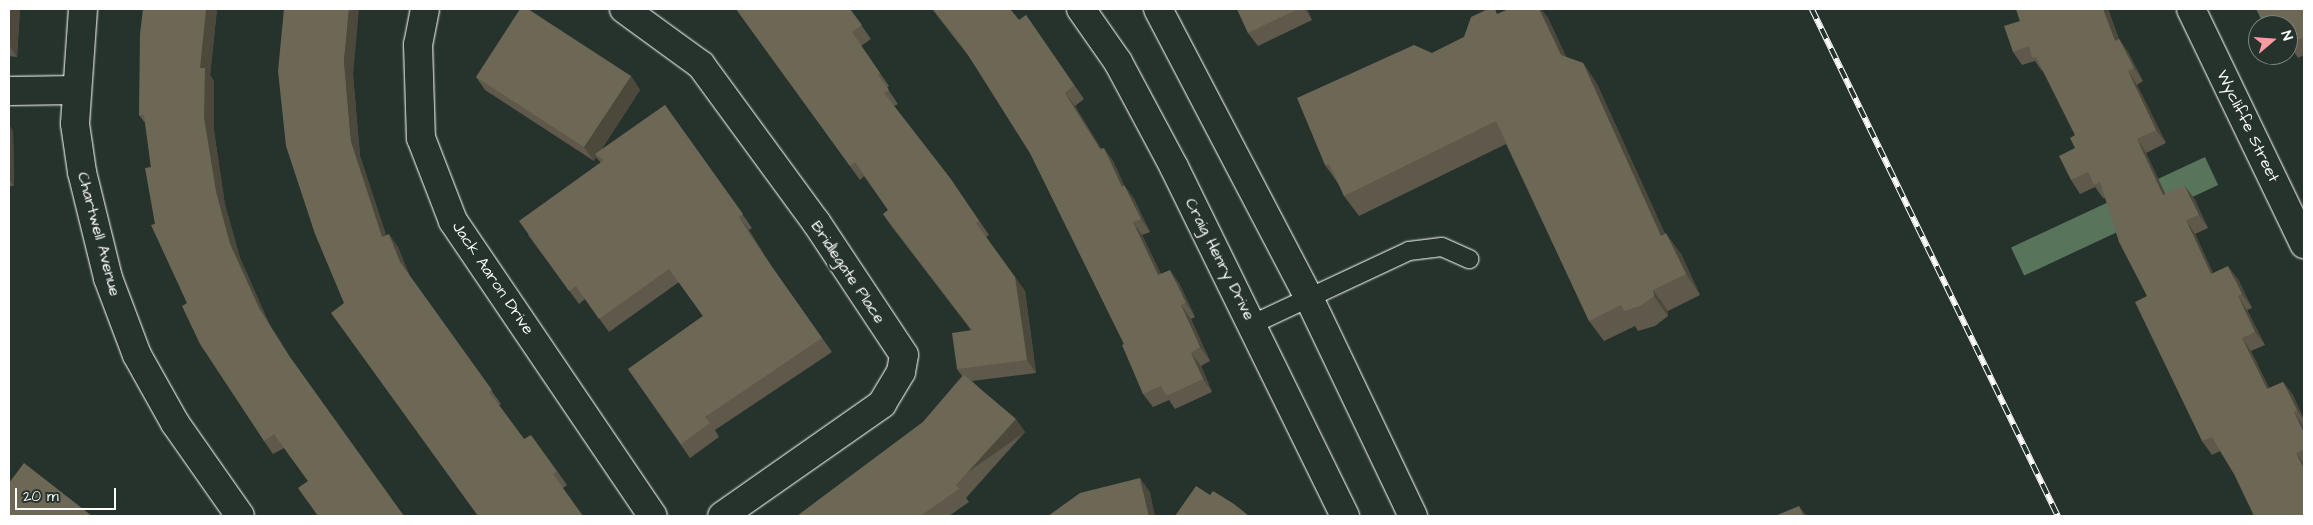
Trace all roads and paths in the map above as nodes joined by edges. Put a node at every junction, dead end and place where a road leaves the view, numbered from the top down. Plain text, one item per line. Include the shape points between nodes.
1 (83, 9) edge
2 (425, 9) edge
3 (624, 9) edge
4 (1081, 9) edge
5 (1158, 9) edge
6 (2191, 9) edge
7 (77, 90) junction
8 (9, 91) edge
9 (2304, 244) edge
10 (1469, 260) dead end
11 (1310, 298) junction
12 (1253, 324) junction
13 (240, 516) edge
14 (654, 516) edge
15 (722, 516) edge
16 (1345, 516) edge
17 (1413, 516) edge

1 - 7 street, Chartwell Avenue
2 - 14 street, Jack Aaron Drive via 418,44 421,138 453,221
3 - 15 street, Bridlegate Place via 701,65 816,222 904,355 901,372 882,404
4 - 12 street, Craig Henry Drive via 1118,62
5 - 11 street
6 - 9 street, Wycliffe Street
7 - 8 street
7 - 13 street, Chartwell Avenue via 75,124 92,217 108,278 134,347 175,423
10 - 11 lane via 1442,247 1409,251
11 - 12 lane
11 - 17 street
12 - 16 street, Craig Henry Drive

